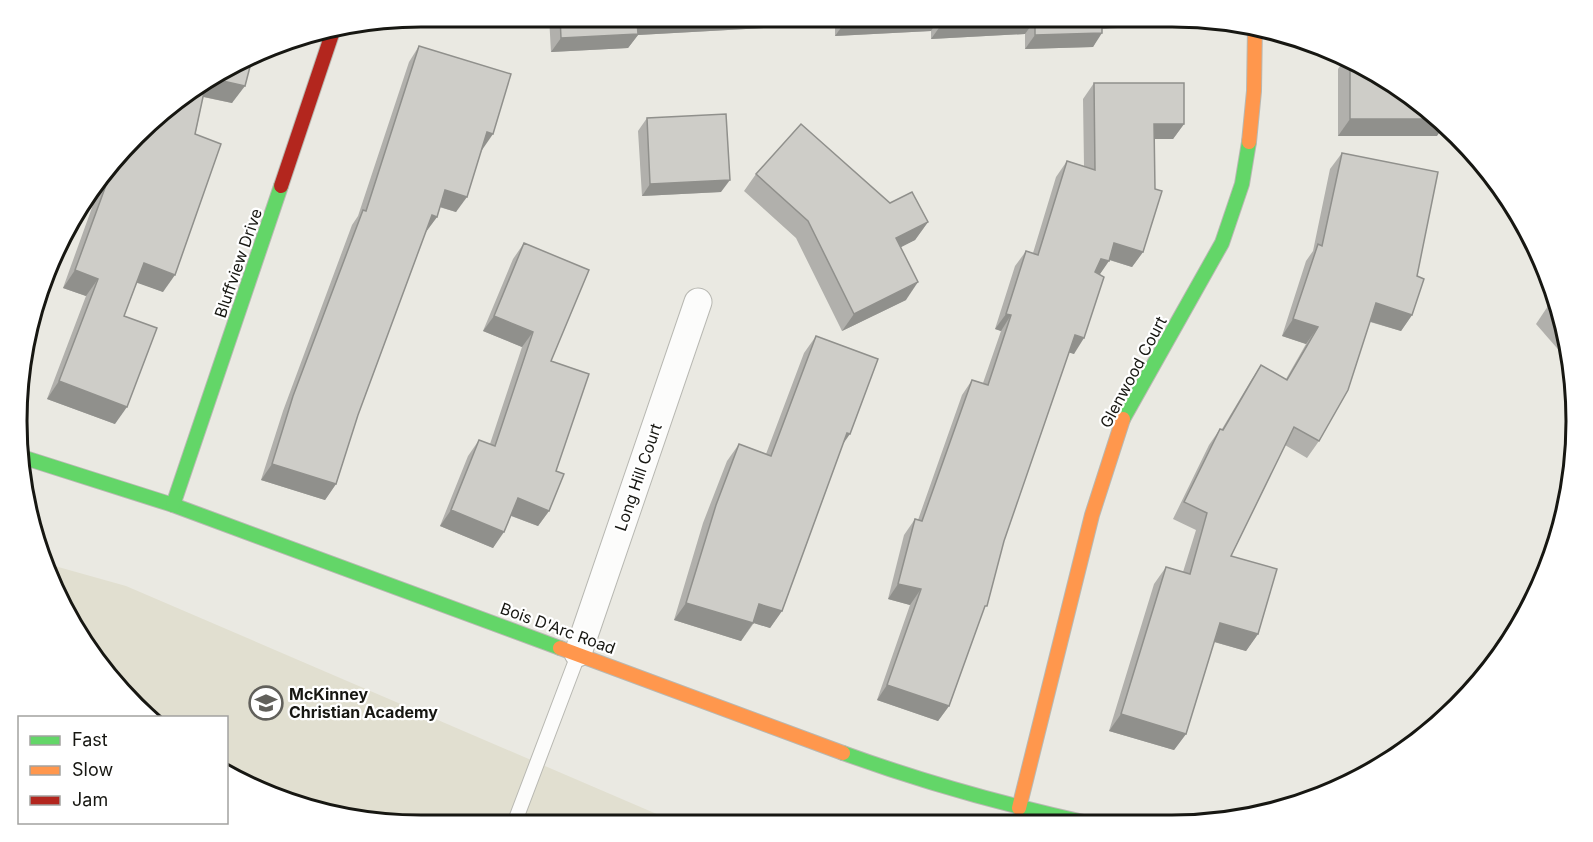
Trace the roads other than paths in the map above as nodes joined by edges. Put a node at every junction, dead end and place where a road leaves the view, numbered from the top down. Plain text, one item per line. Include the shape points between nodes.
1 (1255, 36) edge
2 (331, 38) edge
3 (698, 302) dead end
4 (29, 459) edge
5 (173, 506) junction
6 (579, 653) junction
7 (1019, 808) junction
8 (517, 815) edge
9 (1054, 815) edge

1 - 7 street, Glenwood Court via 1256,98 1249,160 1236,207 1209,271 1120,427 1100,483
2 - 5 street, Bluffview Drive
3 - 6 street, Long Hill Court
4 - 5 street, Bois D'Arc Road
5 - 6 street, Bois D'Arc Road
6 - 7 street, Bois D'Arc Road via 901,774
6 - 8 lane
7 - 9 street, Bois D'Arc Road

